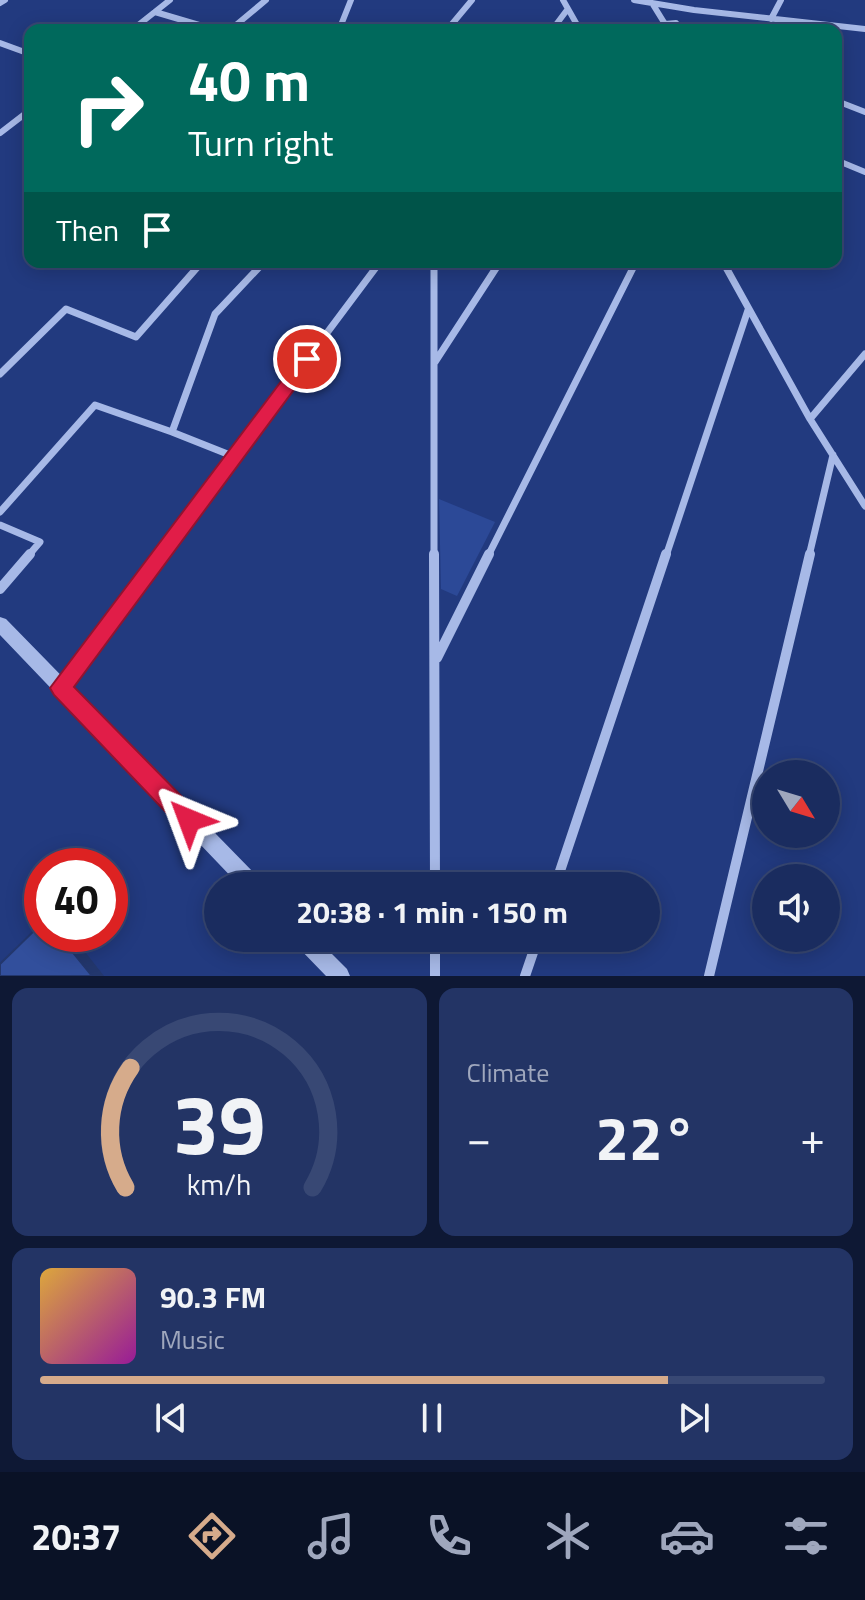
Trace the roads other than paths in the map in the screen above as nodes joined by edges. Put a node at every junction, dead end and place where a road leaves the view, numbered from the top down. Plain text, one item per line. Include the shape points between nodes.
1 (170, 0) edge
2 (266, 0) edge
3 (351, 0) edge
4 (472, 0) edge
5 (563, 0) edge
6 (634, 0) edge
7 (781, 0) edge
8 (652, 3) junction
9 (567, 10) junction
10 (155, 12) junction
11 (771, 19) junction
12 (140, 24) edge
13 (196, 24) edge
14 (237, 24) edge
15 (341, 24) edge
16 (452, 24) edge
17 (556, 24) edge
18 (576, 24) edge
19 (665, 24) edge
20 (808, 24) edge
21 (842, 28) edge
22 (865, 29) edge
23 (0, 43) edge
24 (24, 52) edge
25 (842, 103) dead end
26 (865, 112) edge
27 (24, 115) edge
28 (0, 133) edge
29 (842, 162) edge
30 (865, 172) edge
31 (197, 268) edge
32 (258, 268) edge
33 (376, 268) edge
34 (434, 268) edge
35 (496, 268) edge
36 (633, 268) edge
37 (726, 268) edge
38 (748, 310) junction
39 (865, 354) edge
40 (435, 363) junction
41 (0, 374) edge
42 (810, 419) junction
43 (172, 432) junction
44 (833, 455) junction
45 (235, 457) junction
46 (865, 506) edge
47 (0, 512) edge
48 (0, 525) edge
49 (0, 589) edge
50 (0, 624) edge
51 (436, 660) junction
52 (61, 688) junction
53 (239, 872) edge
54 (435, 872) edge
55 (560, 872) edge
56 (317, 952) edge
57 (435, 952) edge
58 (533, 952) edge
59 (340, 976) edge
60 (435, 976) edge
61 (525, 976) edge
62 (709, 976) edge

1 - 10 street
2 - 14 street
3 - 15 street
4 - 16 street
5 - 9 street
6 - 8 street
7 - 11 street
8 - 11 street
8 - 19 street
9 - 17 street
9 - 18 street
10 - 12 street
10 - 13 street
11 - 20 street
21 - 22 street
23 - 24 street
25 - 26 street
27 - 28 street
29 - 30 street
31 - 41 street via 136,337 66,309
32 - 43 street via 215,314
33 - 45 street
34 - 40 street
35 - 40 street
36 - 51 street
37 - 38 street
38 - 42 street
38 - 55 street
39 - 42 street
40 - 51 street
42 - 44 street
43 - 45 street
43 - 47 street via 95,405
44 - 46 street
44 - 62 street
45 - 52 street
48 - 49 street via 40,542
50 - 52 street
51 - 54 street
52 - 53 street
56 - 59 street
57 - 60 street
58 - 61 street

